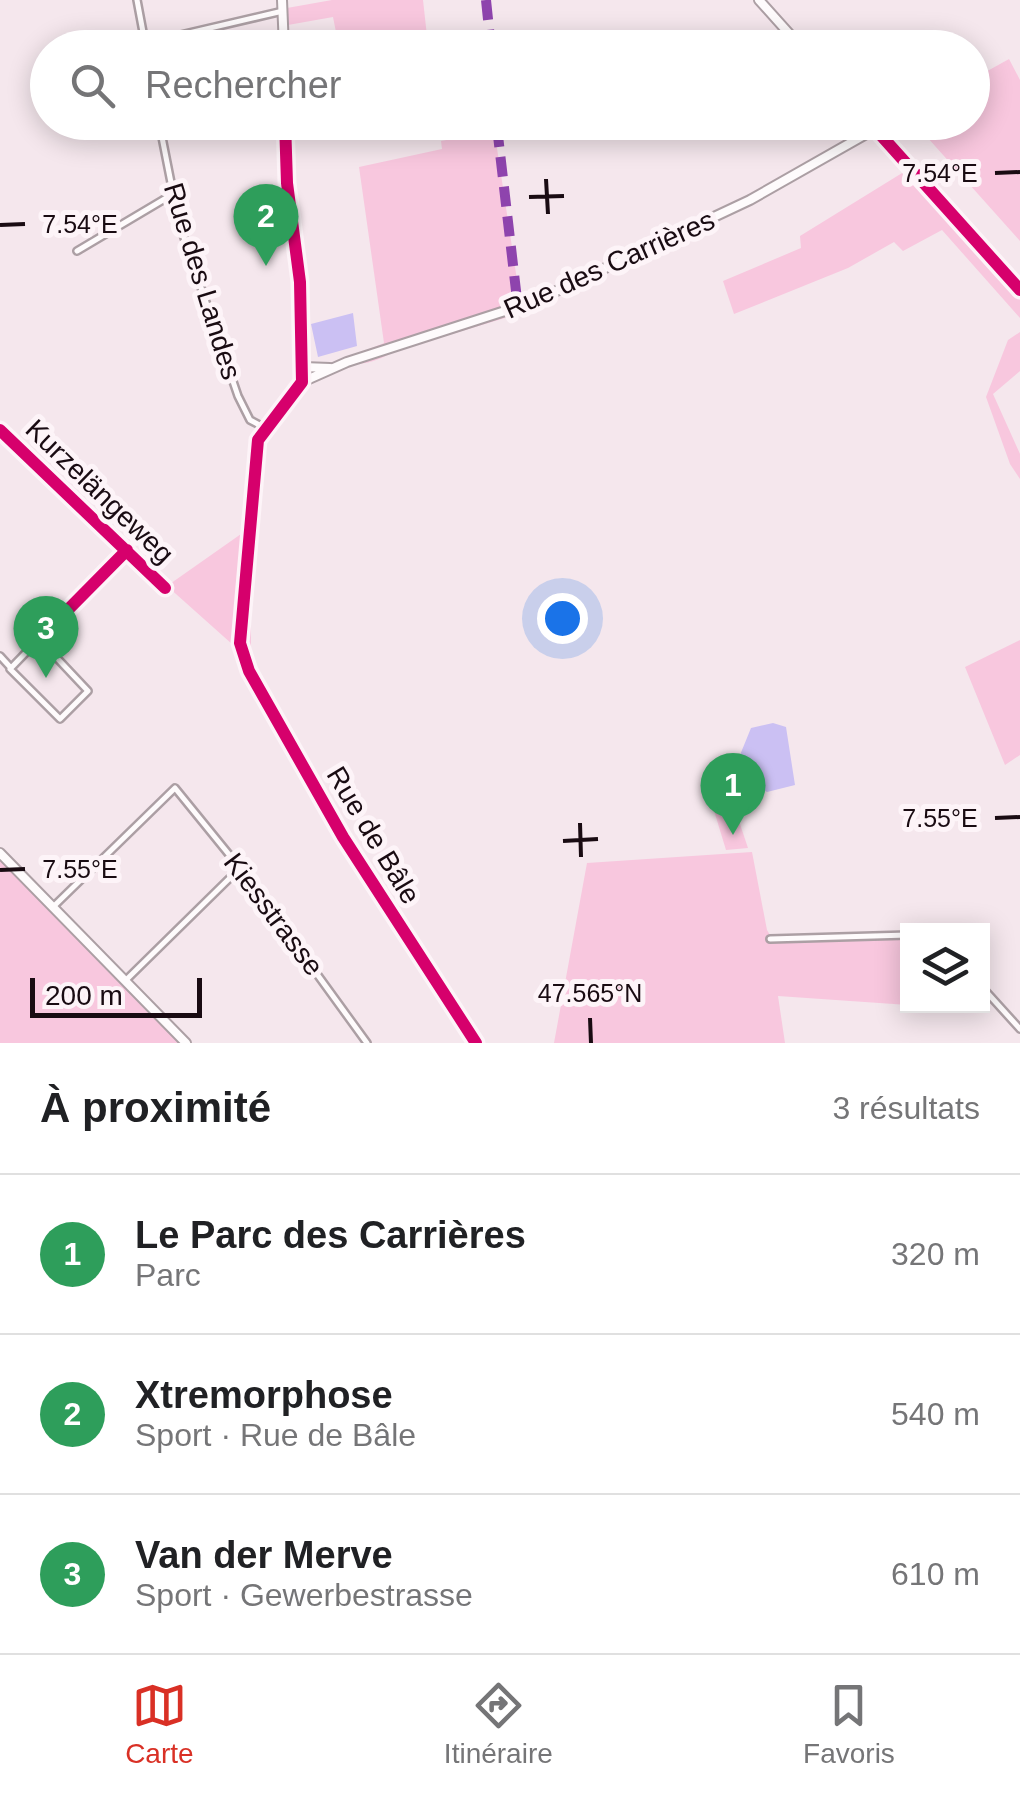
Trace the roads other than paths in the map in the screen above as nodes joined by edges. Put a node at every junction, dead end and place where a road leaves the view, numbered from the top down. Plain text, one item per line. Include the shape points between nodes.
1 (137, 0) edge
2 (282, 0) edge
3 (759, 0) edge
4 (282, 11) junction
5 (143, 30) edge
6 (206, 30) edge
7 (283, 30) edge
8 (786, 30) edge
9 (163, 140) edge
10 (286, 140) edge
11 (849, 140) edge
12 (885, 140) edge
13 (173, 194) junction
14 (78, 251) dead end
15 (1020, 290) edge
16 (303, 367) junction
17 (330, 368) junction
18 (302, 382) junction
19 (265, 428) junction
20 (0, 656) edge
21 (10, 669) dead end
22 (0, 853) edge
23 (240, 868) junction
24 (53, 907) junction
25 (900, 935) edge
26 (770, 939) dead end
27 (126, 981) junction
28 (990, 996) edge
29 (1020, 1028) edge
30 (186, 1043) edge
31 (366, 1043) edge
32 (476, 1043) edge

1 - 5 street
2 - 4 street
3 - 8 street
4 - 6 street
4 - 7 street
9 - 13 street, Rue des Landes
10 - 16 street
11 - 17 street, Rue des Carrières via 750,200 533,302
12 - 15 street
13 - 14 street
13 - 19 street, Rue des Landes via 238,396 250,420
16 - 17 street, Rue des Carrières
16 - 18 street
17 - 18 street, Rue des Carrières
18 - 19 street, Rue de Bâle
19 - 32 street, Rue de Bâle via 256,452 242,646 249,671 342,836
20 - 21 street via 12,668 39,639 88,691 60,719
22 - 24 street
23 - 24 street, Kiesstrasse via 175,788
23 - 27 street
23 - 31 street, Kiesstrasse
24 - 27 street
25 - 26 street
27 - 30 street
28 - 29 street

